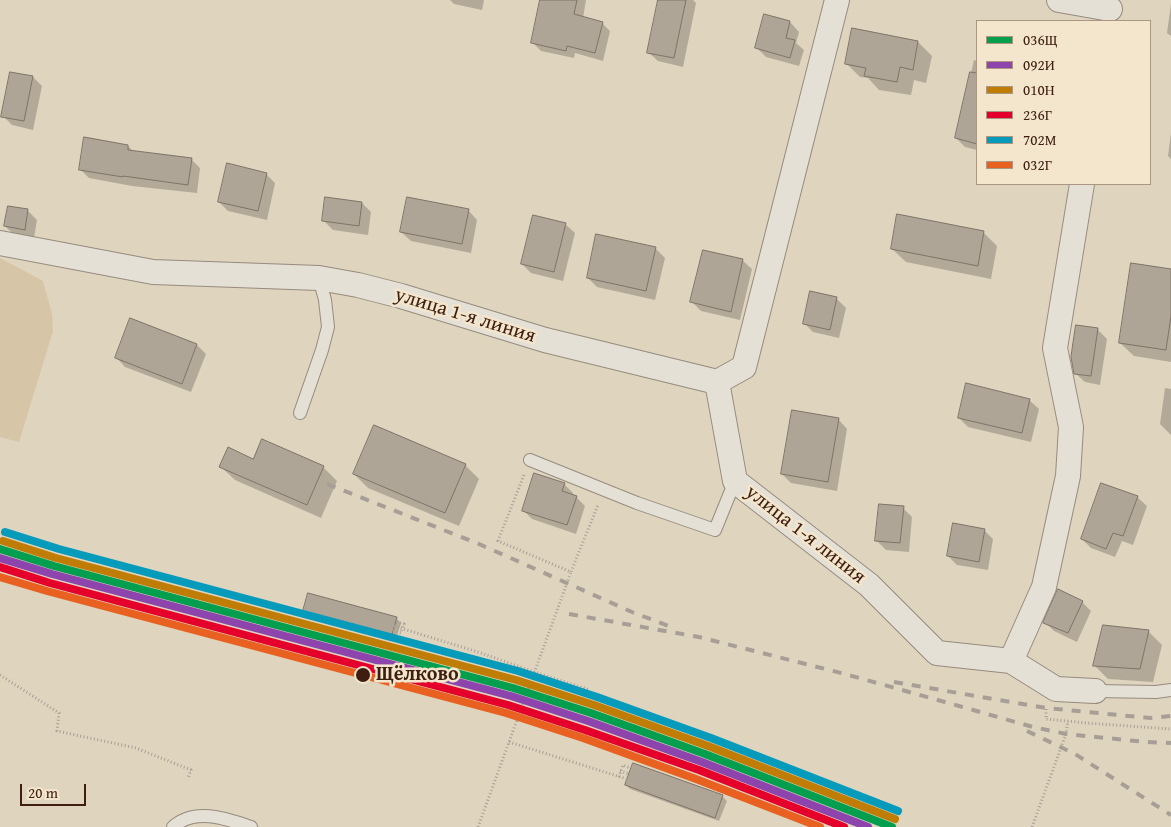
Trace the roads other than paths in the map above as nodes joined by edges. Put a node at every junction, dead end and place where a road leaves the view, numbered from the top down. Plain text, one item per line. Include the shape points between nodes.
1 (837, 0) edge
2 (1059, 0) edge
3 (1110, 10) edge
4 (1082, 185) edge
5 (0, 243) edge
6 (319, 278) junction
7 (718, 382) junction
8 (300, 413) dead end
9 (530, 460) road end
10 (735, 481) junction
11 (1011, 661) junction
12 (1171, 690) edge
13 (1095, 691) joint
14 (173, 827) edge
15 (251, 827) edge

1 - 7 street via 744,367
2 - 3 street
4 - 11 street via 1055,348 1071,427 1068,476 1044,587
5 - 6 street, улица 1-я линия via 153,272
6 - 7 street, улица 1-я линия via 401,296 544,340
6 - 8 lane via 328,327
7 - 10 street, улица 1-я линия
9 - 10 lane via 715,530
10 - 11 street, улица 1-я линия via 870,585 937,653
11 - 13 street via 1056,689
12 - 13 lane
14 - 15 lane via 188,817 201,816

